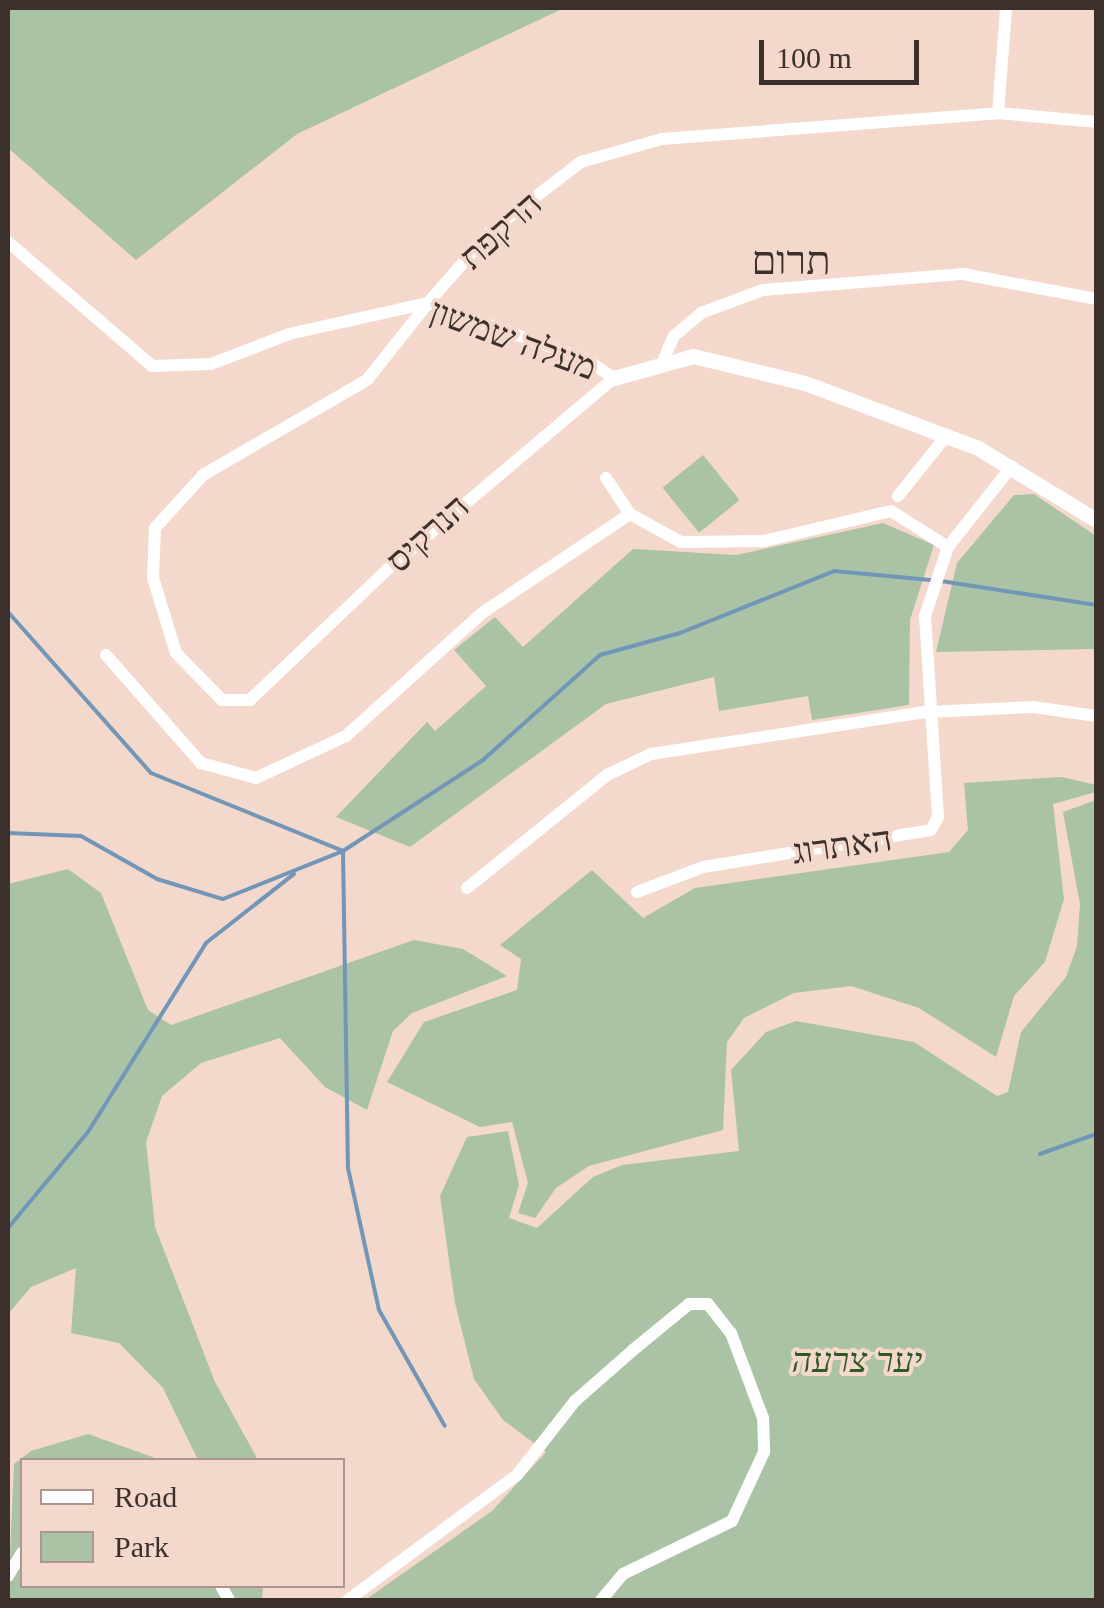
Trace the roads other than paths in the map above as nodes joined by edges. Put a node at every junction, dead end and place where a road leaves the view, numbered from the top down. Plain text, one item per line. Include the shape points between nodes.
1 (1006, 8) edge
2 (998, 113) junction
3 (1096, 122) edge
4 (8, 242) edge
5 (1094, 295) edge
6 (428, 303) junction
7 (664, 359) junction
8 (614, 378) junction
9 (947, 434) junction
10 (1012, 466) junction
11 (606, 478) dead end
12 (898, 496) dead end
13 (630, 514) junction
14 (1096, 520) edge
15 (948, 547) junction
16 (106, 656) dead end
17 (250, 700) joint
18 (927, 712) junction
19 (1096, 716) edge
20 (467, 888) dead end
21 (637, 892) dead end
22 (348, 1600) edge
23 (601, 1600) edge

1 - 2 street
2 - 3 street, הרקפת
2 - 6 street, הרקפת via 662,139 581,162 490,232
4 - 6 street, מעלה שמשון via 152,366 200,366 288,334
5 - 7 street via 963,274 746,292 684,326
6 - 8 street, מעלה שמשון via 587,360
6 - 17 street, הרקפת via 367,380 203,475 155,528 153,578 176,653 222,700
7 - 8 street, מעלה שמשון
7 - 9 street, מעלה שמשון via 728,361
8 - 17 street, הנרקיס via 390,567
9 - 10 street, מעלה שמשון
9 - 12 street
10 - 14 street, מעלה שמשון
10 - 15 street
11 - 13 street
13 - 15 street via 655,533 706,546 891,510
13 - 16 street via 482,613 346,736 256,778 201,763
15 - 18 street via 925,616
18 - 19 street via 1034,706
18 - 20 street via 636,759
18 - 21 street, האתרוג via 938,817 931,830 703,867
22 - 23 street via 517,1475 575,1401 633,1350 689,1304 708,1304 731,1333 763,1418 764,1452 732,1521 623,1574

